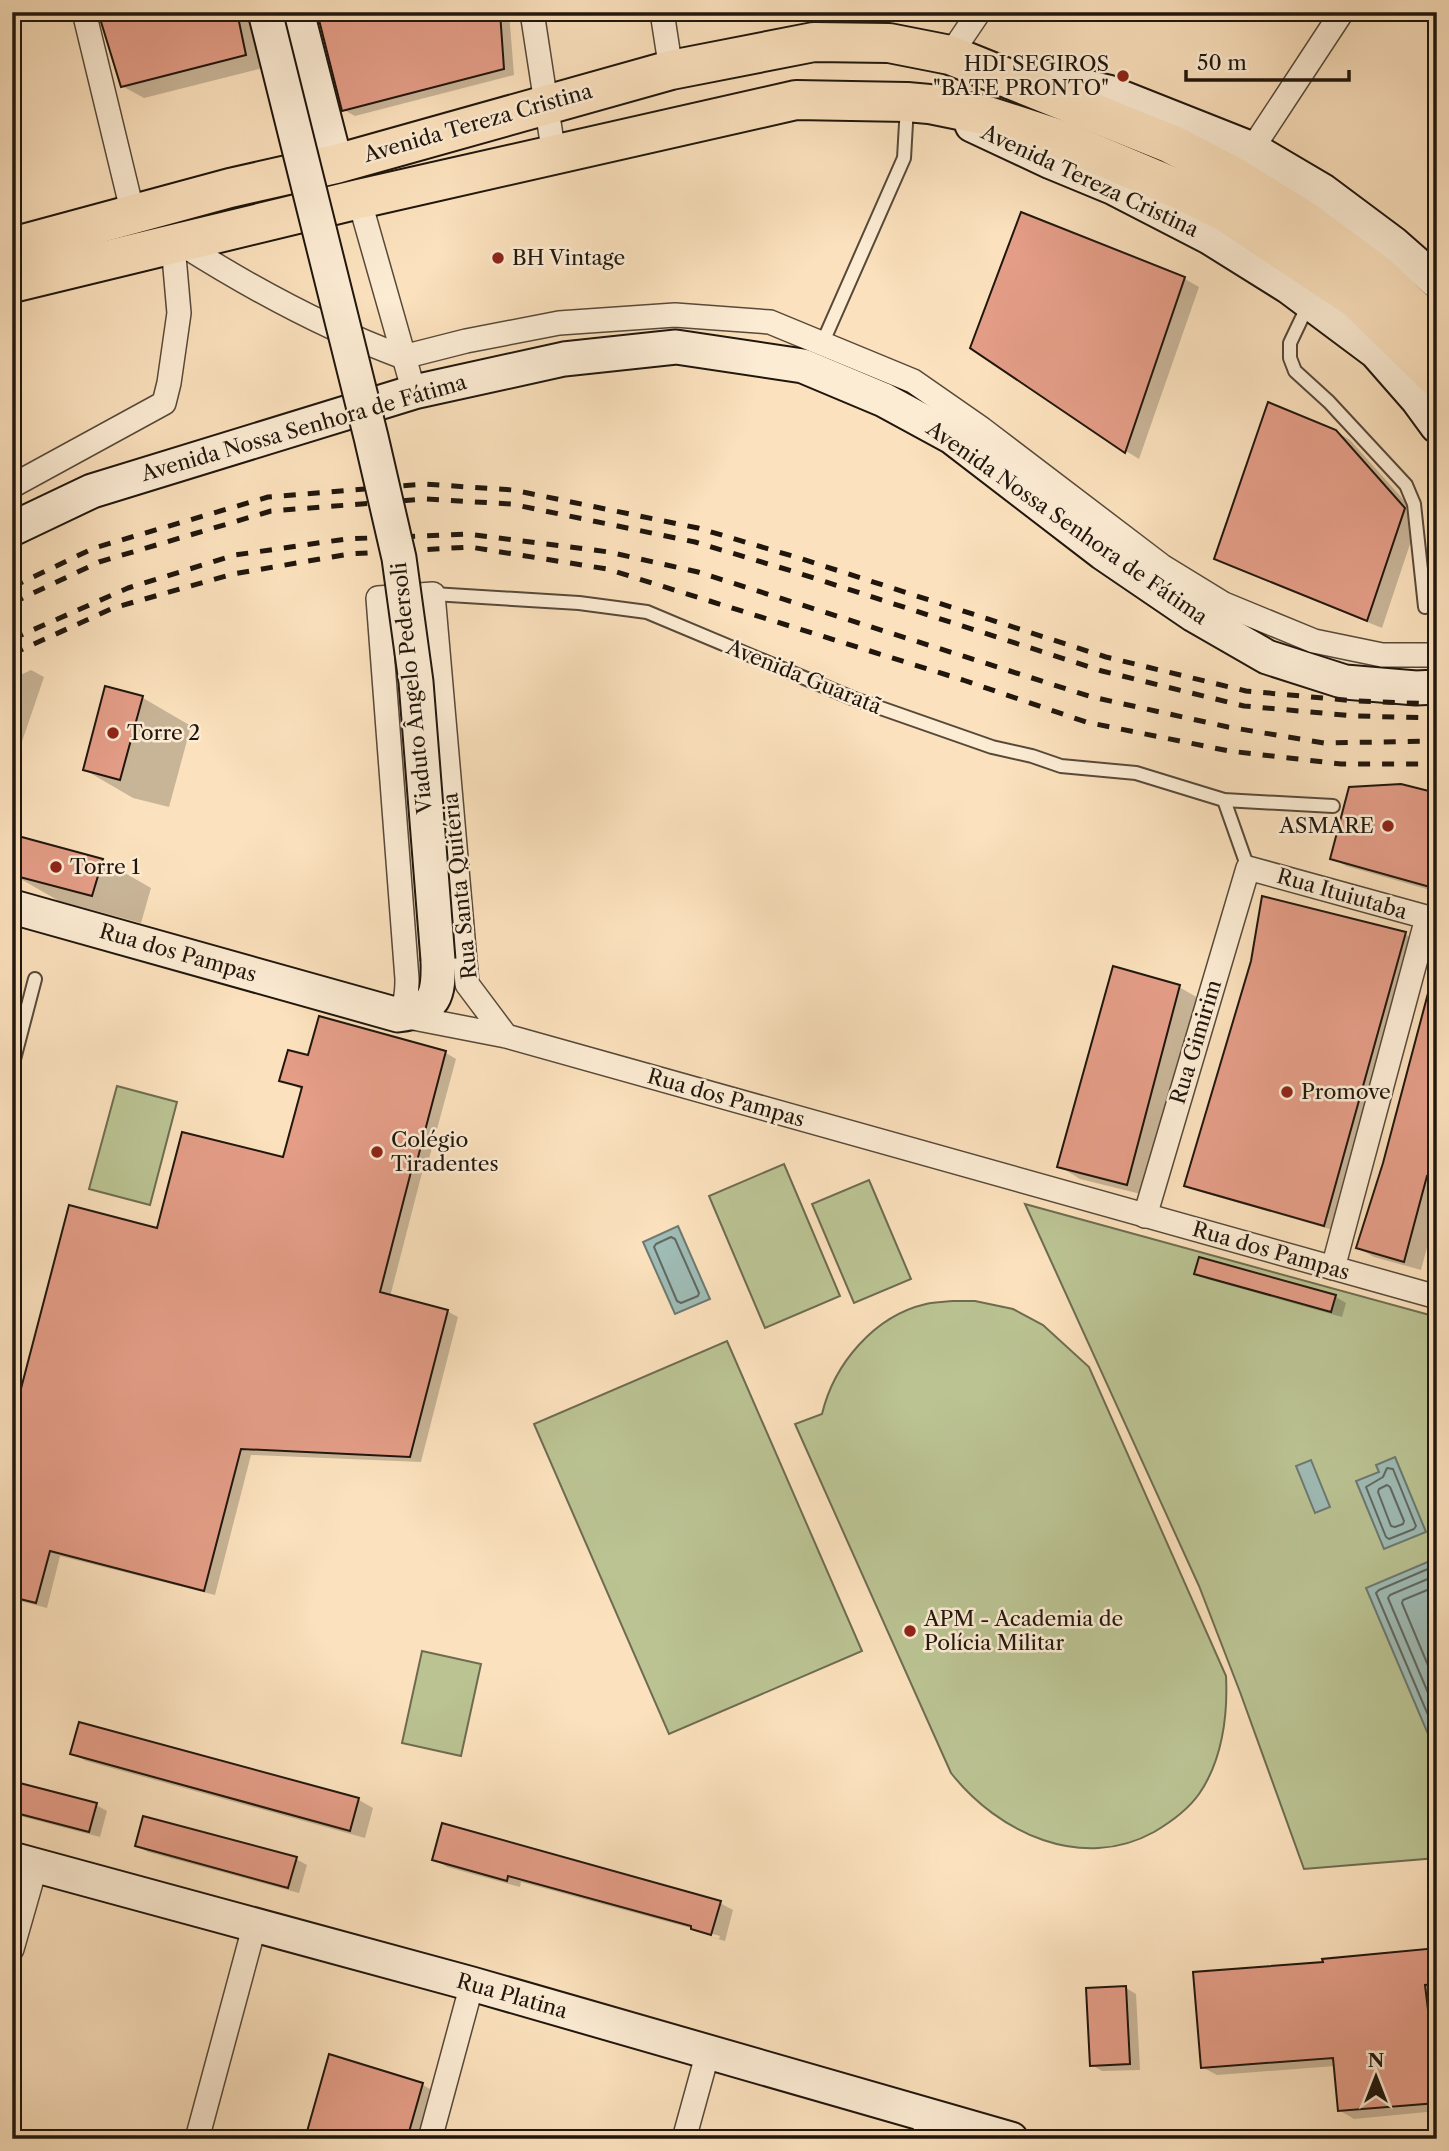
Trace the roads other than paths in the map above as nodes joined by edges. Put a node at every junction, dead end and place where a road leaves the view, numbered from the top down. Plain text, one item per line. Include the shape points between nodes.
1 (84, 12) edge
2 (264, 12) edge
3 (297, 12) edge
4 (532, 12) edge
5 (662, 12) edge
6 (979, 12) edge
7 (1342, 12) edge
8 (950, 55) junction
9 (671, 70) junction
10 (918, 103) junction
11 (545, 104) junction
12 (1252, 149) junction
13 (554, 155) junction
14 (335, 164) junction
15 (359, 199) junction
16 (133, 214) junction
17 (177, 244) junction
18 (12, 247) edge
19 (1437, 282) edge
20 (12, 283) edge
21 (1310, 302) junction
22 (1437, 331) edge
23 (822, 344) junction
24 (403, 357) junction
25 (1437, 378) edge
26 (414, 392) junction
27 (1437, 426) edge
28 (12, 486) edge
29 (12, 529) edge
30 (433, 594) junction
31 (1425, 607) dead end
32 (1437, 655) edge
33 (1437, 687) edge
34 (1224, 800) junction
35 (1332, 806) dead end
36 (1248, 868) junction
37 (12, 908) edge
38 (1432, 919) edge
39 (438, 973) junction
40 (35, 979) dead end
41 (398, 1015) junction
42 (506, 1036) junction
43 (12, 1067) edge
44 (1145, 1216) junction
45 (1333, 1268) junction
46 (1437, 1297) edge
47 (24, 1862) edge
48 (256, 1924) junction
49 (12, 1948) edge
50 (471, 1984) junction
51 (708, 2052) junction
52 (926, 2127) edge
53 (197, 2139) edge
54 (430, 2139) edge
55 (684, 2139) edge
56 (1011, 2139) edge

1 - 16 street
2 - 39 main road, Viaduto Ângelo Pedersoli, bridge via 399,558 416,682
3 - 14 main road
4 - 11 street
5 - 9 street
6 - 8 street
7 - 12 street
8 - 9 highway, Avenida Tereza Cristina via 889,43 814,42
8 - 12 main road, Avenida Tereza Cristina via 1108,92
8 - 22 highway, Avenida Tereza Cristina via 1171,144 1231,175 1304,220 1377,275
9 - 11 highway, Avenida Tereza Cristina
10 - 13 highway, Avenida Tereza Cristina via 796,100
10 - 21 main road, Avenida Tereza Cristina via 1114,188 1209,237
10 - 23 lane via 904,158
10 - 25 highway, Avenida Tereza Cristina via 988,116 1062,140 1225,212 1356,299
11 - 13 street
11 - 14 highway, Avenida Tereza Cristina
12 - 19 main road, Avenida Tereza Cristina via 1323,191
13 - 15 highway, Avenida Tereza Cristina
14 - 16 highway, Avenida Tereza Cristina
15 - 17 highway, Avenida Tereza Cristina
15 - 24 street
16 - 18 highway, Avenida Tereza Cristina
17 - 20 highway, Avenida Tereza Cristina
17 - 24 street via 351,338
17 - 28 street via 178,313 164,403
21 - 27 main road, Avenida Tereza Cristina via 1376,352
21 - 31 lane via 1290,343 1294,371 1406,485 1413,504
23 - 24 street, Avenida Nossa Senhora de Fátima via 770,322 675,315 559,323
23 - 32 street, Avenida Nossa Senhora de Fátima via 913,381 1162,566 1224,604 1314,641 1382,655
24 - 26 street
26 - 29 main road, Avenida Nossa Senhora de Fátima via 92,491
26 - 33 main road, Avenida Nossa Senhora de Fátima via 564,359 676,347 803,366 884,400 952,437 1102,554 1267,657 1345,682
30 - 34 lane, Avenida Guaratã via 647,612 852,698 992,747 1061,766 1136,773
30 - 41 street, Avenida Guaratã via 378,598 407,979 407,995
30 - 42 street, Rua Santa Quitéria via 467,984
34 - 35 lane, Avenida Guaratã
34 - 36 lane
36 - 38 street, Rua Ituiutaba
36 - 44 street, Rua Gimirim
37 - 41 main road, Rua dos Pampas
38 - 45 street
39 - 41 main road, Rua Santa Quitéria via 429,1006
39 - 42 street, Rua Santa Quitéria via 453,1011
40 - 43 lane
41 - 42 street, Rua dos Pampas
42 - 44 street, Rua dos Pampas
44 - 45 street, Rua dos Pampas
45 - 46 street, Rua dos Pampas
47 - 48 main road, Rua Platina
47 - 49 street
48 - 50 main road, Rua Platina
48 - 53 street
50 - 51 main road, Rua Platina
50 - 54 street
51 - 52 main road, Rua Platina
51 - 55 street
52 - 56 main road, Rua Platina

